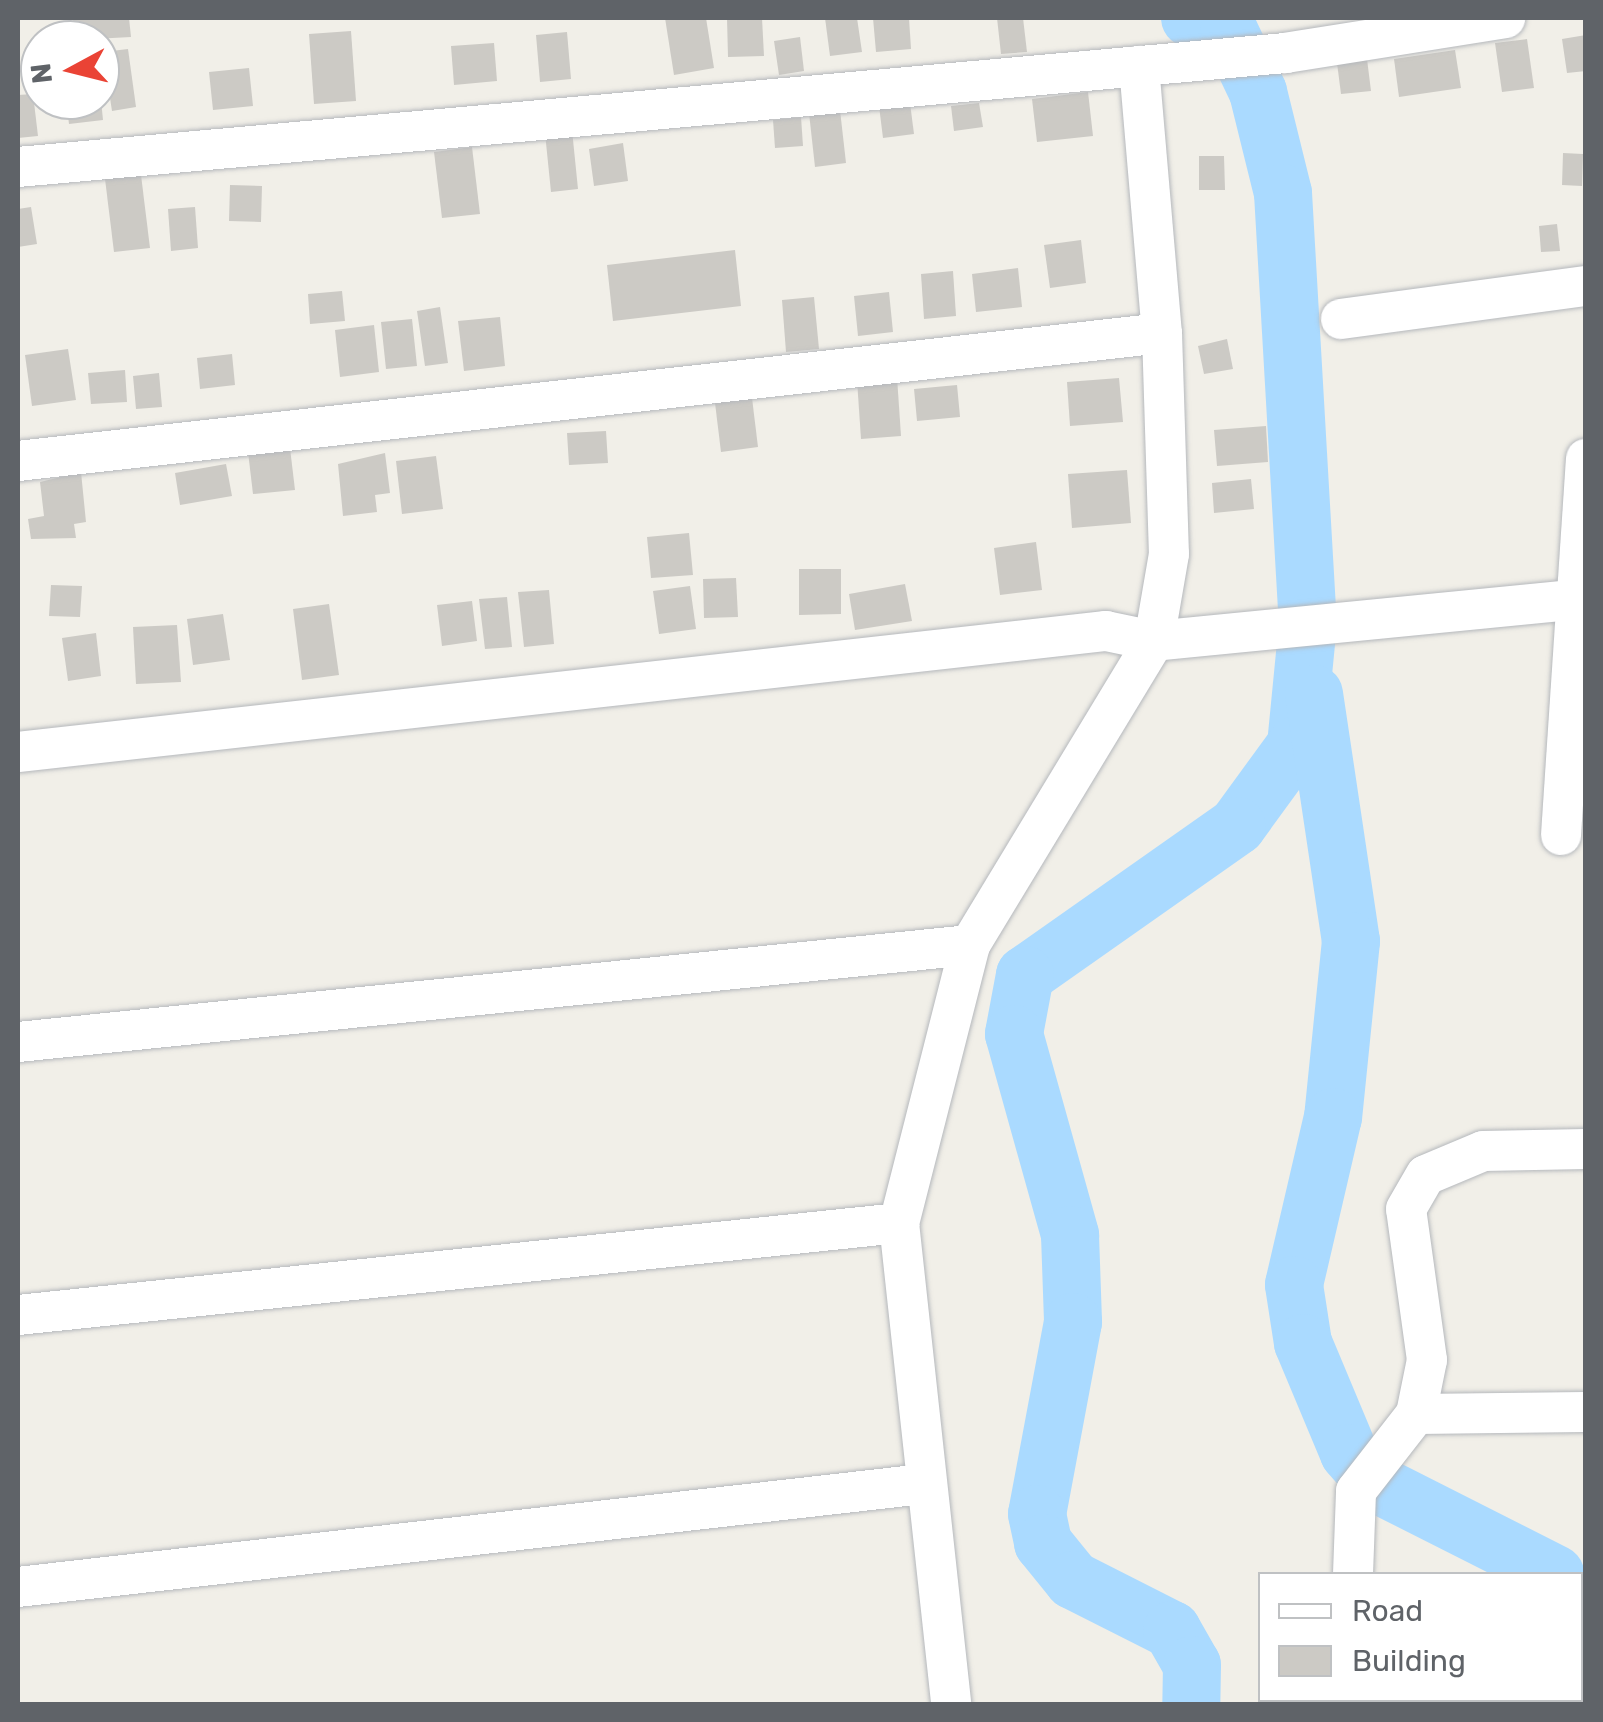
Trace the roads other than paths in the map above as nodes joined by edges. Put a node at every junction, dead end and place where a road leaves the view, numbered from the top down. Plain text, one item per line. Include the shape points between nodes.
1 (1505, 18) edge
2 (1138, 66) junction
3 (18, 167) edge
4 (1586, 286) edge
5 (1341, 318) dead end
6 (1162, 333) junction
7 (1586, 460) edge
8 (18, 461) edge
9 (1579, 600) edge
10 (1154, 641) junction
11 (18, 752) edge
12 (1561, 835) dead end
13 (970, 944) junction
14 (18, 1042) edge
15 (1586, 1149) edge
16 (899, 1223) junction
17 (18, 1315) edge
18 (1586, 1412) edge
19 (1416, 1414) junction
20 (924, 1484) junction
21 (1353, 1572) edge
22 (18, 1588) edge
23 (951, 1704) edge

1 - 2 street via 1285,53
2 - 3 street
2 - 6 street
4 - 5 street
6 - 8 street
6 - 10 street via 1169,554
7 - 9 street
9 - 10 street
9 - 12 street
10 - 11 street via 1106,630
10 - 13 street
13 - 14 street
13 - 16 street
15 - 19 street via 1483,1151 1426,1175 1406,1210 1428,1360
16 - 17 street
16 - 20 street
18 - 19 street
19 - 21 street via 1367,1476
20 - 22 street
20 - 23 street

